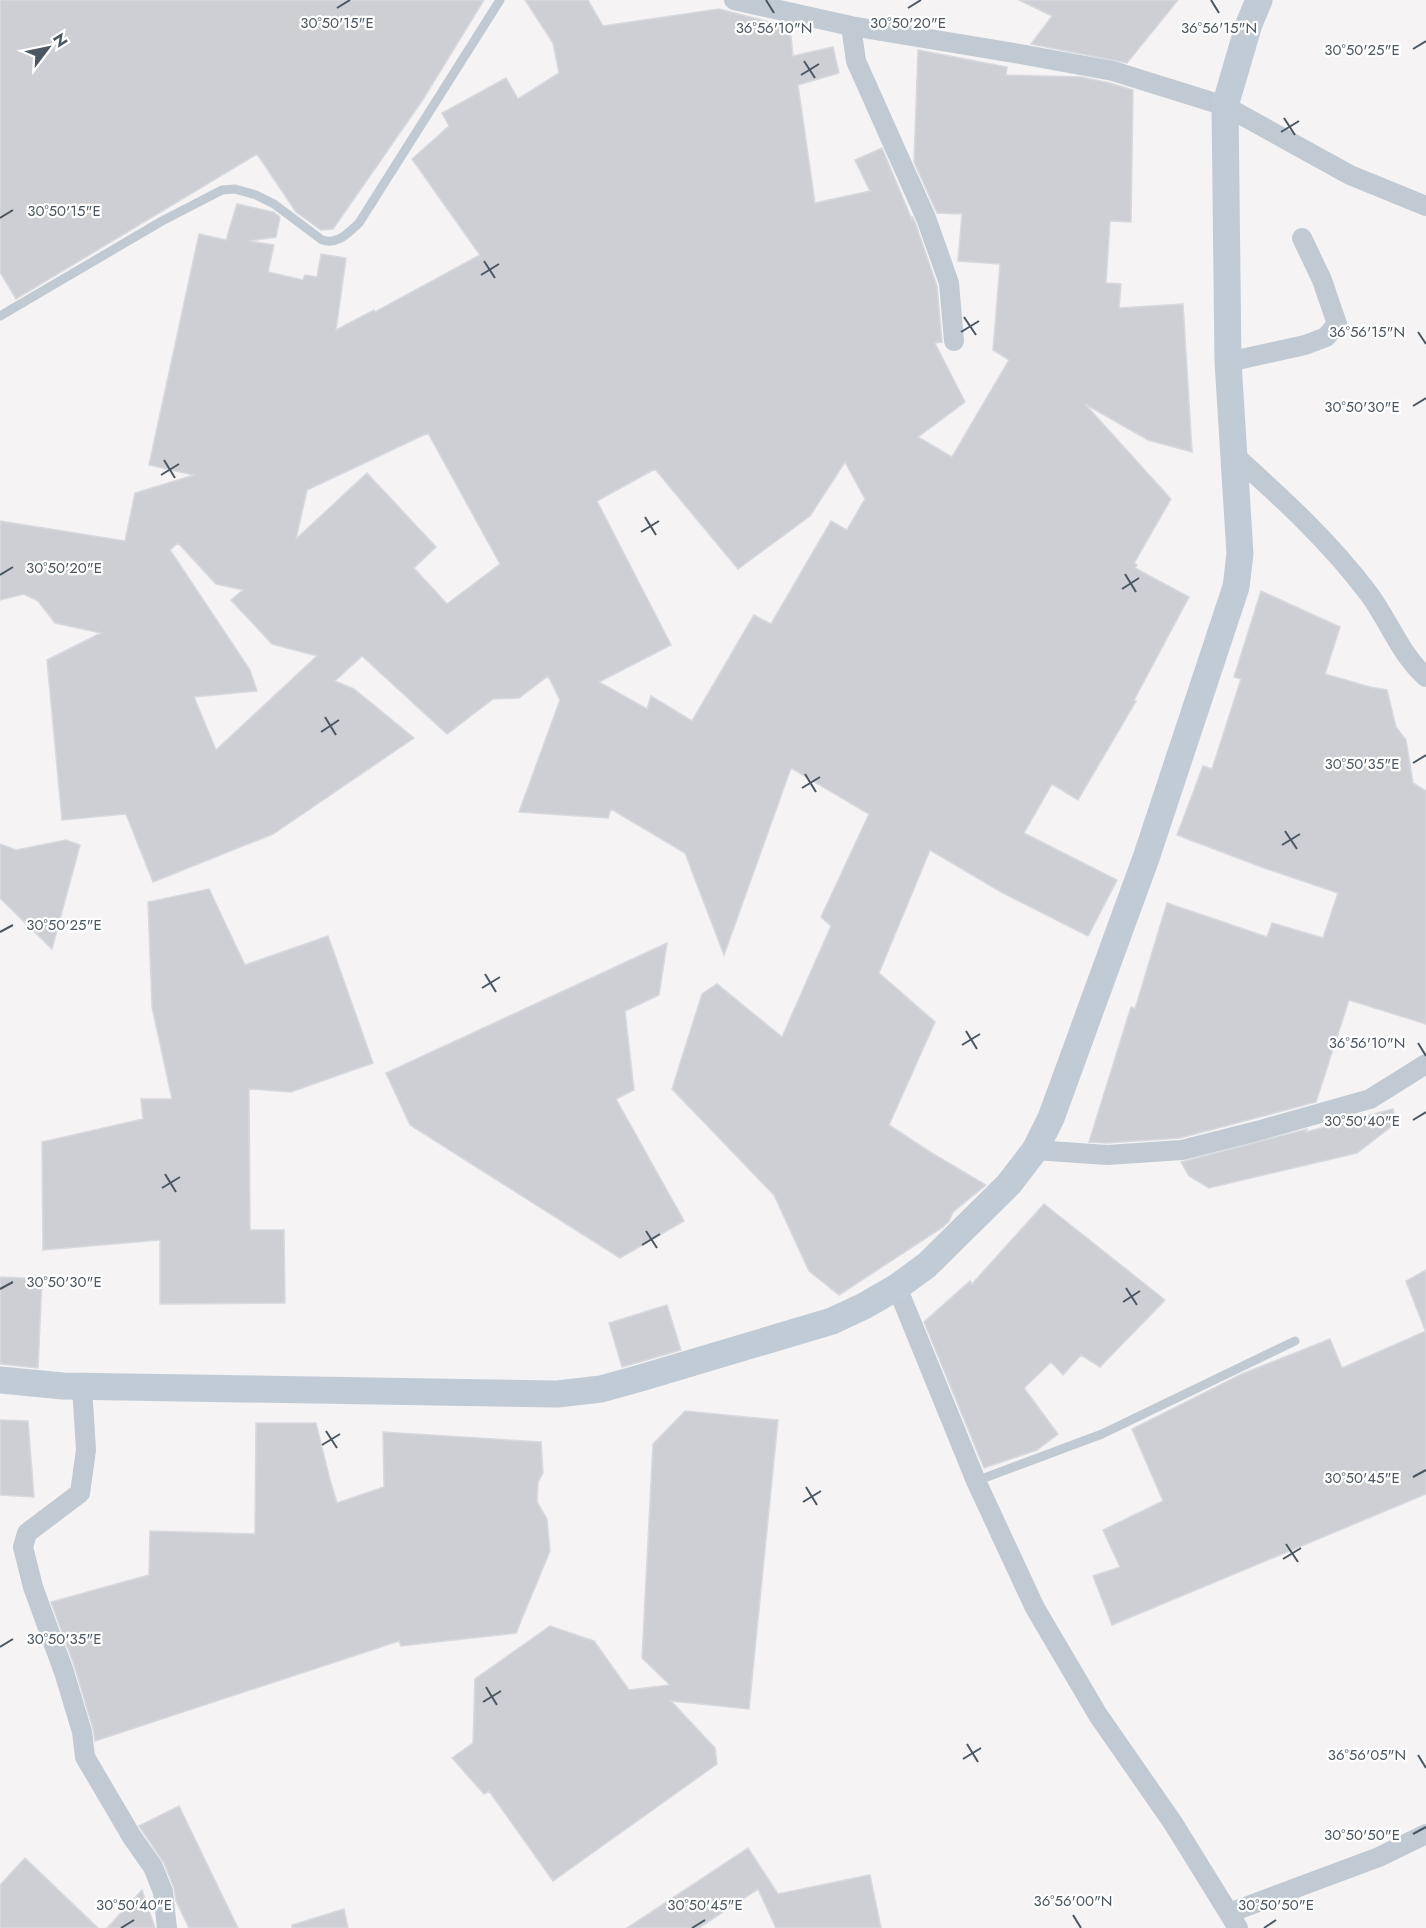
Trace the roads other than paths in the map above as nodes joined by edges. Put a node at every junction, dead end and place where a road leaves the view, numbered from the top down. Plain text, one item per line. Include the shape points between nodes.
1 (500, 0) edge
2 (734, 0) edge
3 (1259, 0) edge
4 (852, 26) junction
5 (1225, 106) junction
6 (1426, 206) edge
7 (1302, 237) dead end
8 (0, 316) edge
9 (954, 341) dead end
10 (1228, 362) junction
11 (1234, 455) junction
12 (1426, 676) edge
13 (1426, 1064) edge
14 (1035, 1150) junction
15 (897, 1287) junction
16 (1295, 1341) dead end
17 (0, 1380) edge
18 (82, 1386) junction
19 (976, 1481) junction
20 (1426, 1834) edge
21 (1233, 1920) edge
22 (167, 1928) edge

1 - 8 lane via 359,223 343,238 330,243 322,240 256,195 222,190
2 - 4 street
3 - 5 street
4 - 5 street via 1113,72
4 - 9 street via 856,61 926,218 949,283
5 - 6 street via 1350,175
5 - 10 street
7 - 10 street via 1337,324 1326,337 1305,345
10 - 11 street
11 - 12 street via 1339,555 1371,596 1402,649
11 - 14 street via 1240,554 1236,587 1142,869 1051,1118
13 - 14 street via 1370,1099 1182,1150 1107,1155
14 - 15 street via 1001,1192 927,1264
15 - 18 street via 832,1321 601,1389 557,1394
15 - 19 street
16 - 19 lane via 1102,1434
17 - 18 street
18 - 22 street via 86,1450 80,1493 27,1533 23,1547 82,1732 85,1757 153,1867 163,1893
19 - 21 street via 1046,1628 1098,1715 1173,1823
20 - 21 street

